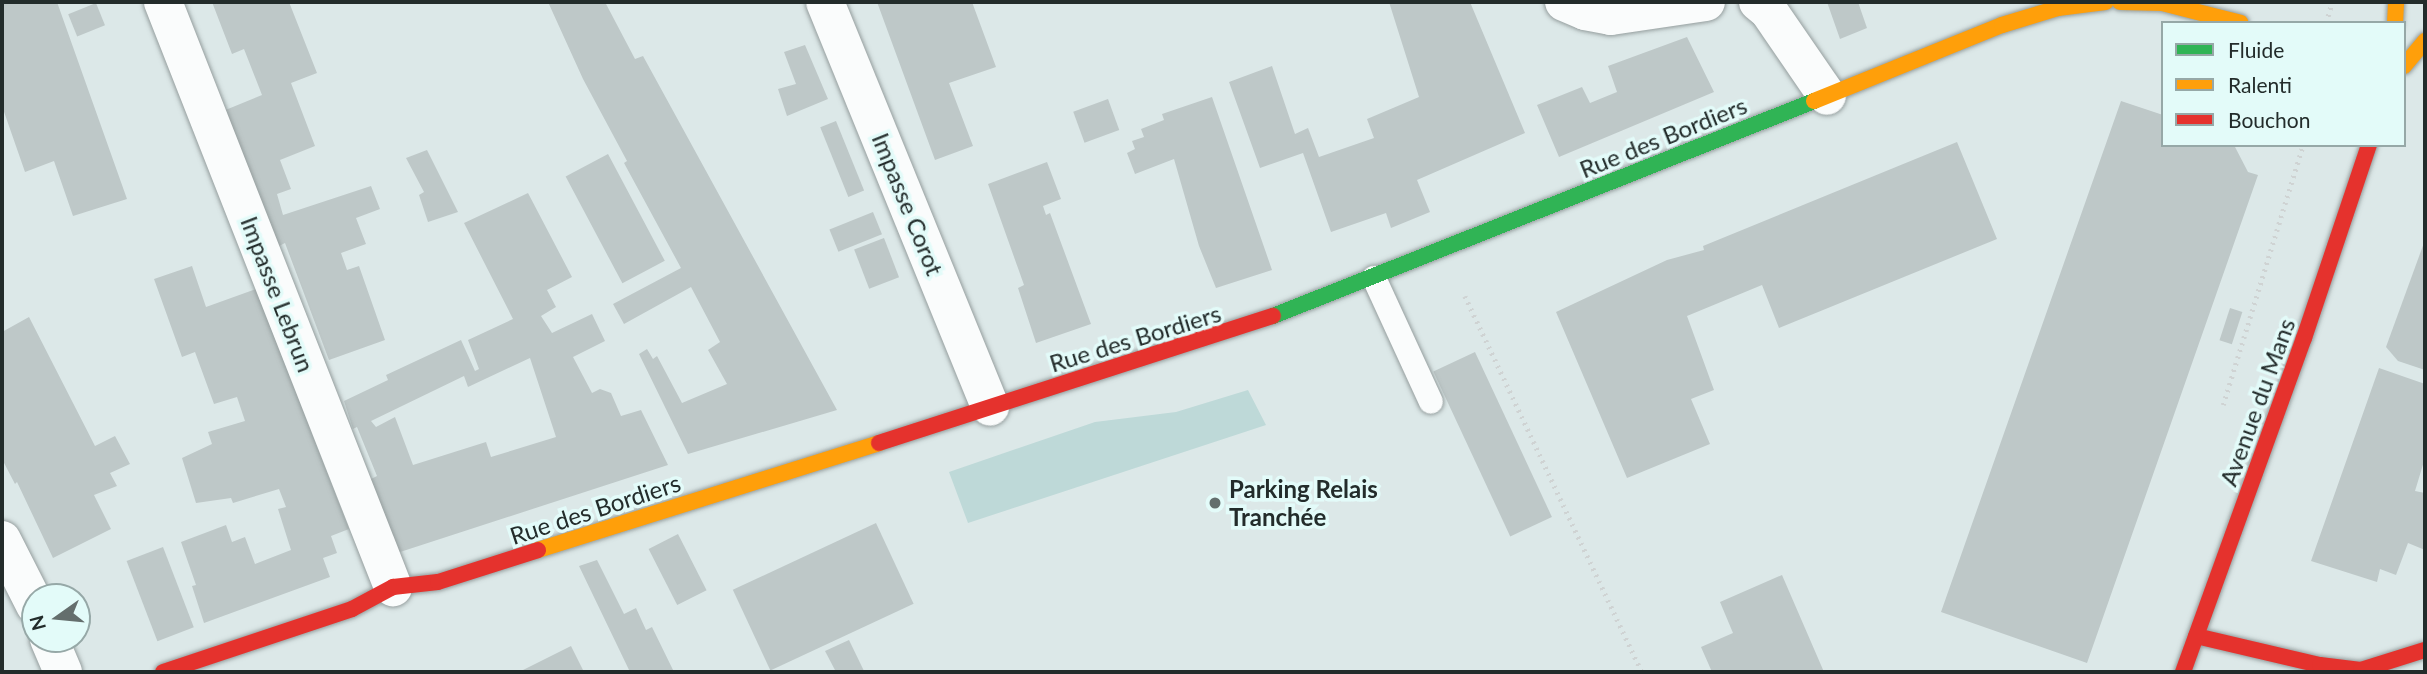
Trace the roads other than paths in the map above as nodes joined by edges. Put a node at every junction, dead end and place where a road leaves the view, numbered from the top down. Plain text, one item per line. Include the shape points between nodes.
1 (163, 2) edge
2 (825, 2) edge
3 (1564, 2) edge
4 (1706, 2) edge
5 (1758, 2) edge
6 (2106, 2) edge
7 (2120, 2) edge
8 (2396, 2) edge
9 (2236, 21) edge
10 (2395, 21) edge
11 (2425, 41) edge
12 (2406, 64) edge
13 (1827, 96) junction
14 (2368, 147) edge
15 (1374, 278) junction
16 (1431, 402) dead end
17 (990, 407) junction
18 (2, 540) edge
19 (24, 583) edge
20 (393, 587) junction
21 (2196, 636) junction
22 (2425, 650) edge
23 (55, 653) edge
24 (63, 672) edge
25 (163, 672) edge
26 (2183, 672) edge

1 - 20 street, Impasse Lebrun
2 - 17 street, Impasse Corot
3 - 4 street via 1611,16
5 - 13 street
6 - 13 street, Rue des Bordiers via 2057,8 2002,24
7 - 9 street via 2162,3
8 - 10 street
11 - 12 street
13 - 15 street, Rue des Bordiers
14 - 21 street, Avenue du Mans
15 - 16 lane
15 - 17 street, Rue des Bordiers via 1261,321
17 - 20 street, Rue des Bordiers via 438,582
18 - 19 street
20 - 25 street, Rue des Bordiers via 352,609
21 - 22 street via 2361,670
21 - 26 street, Avenue du Mans
23 - 24 street

